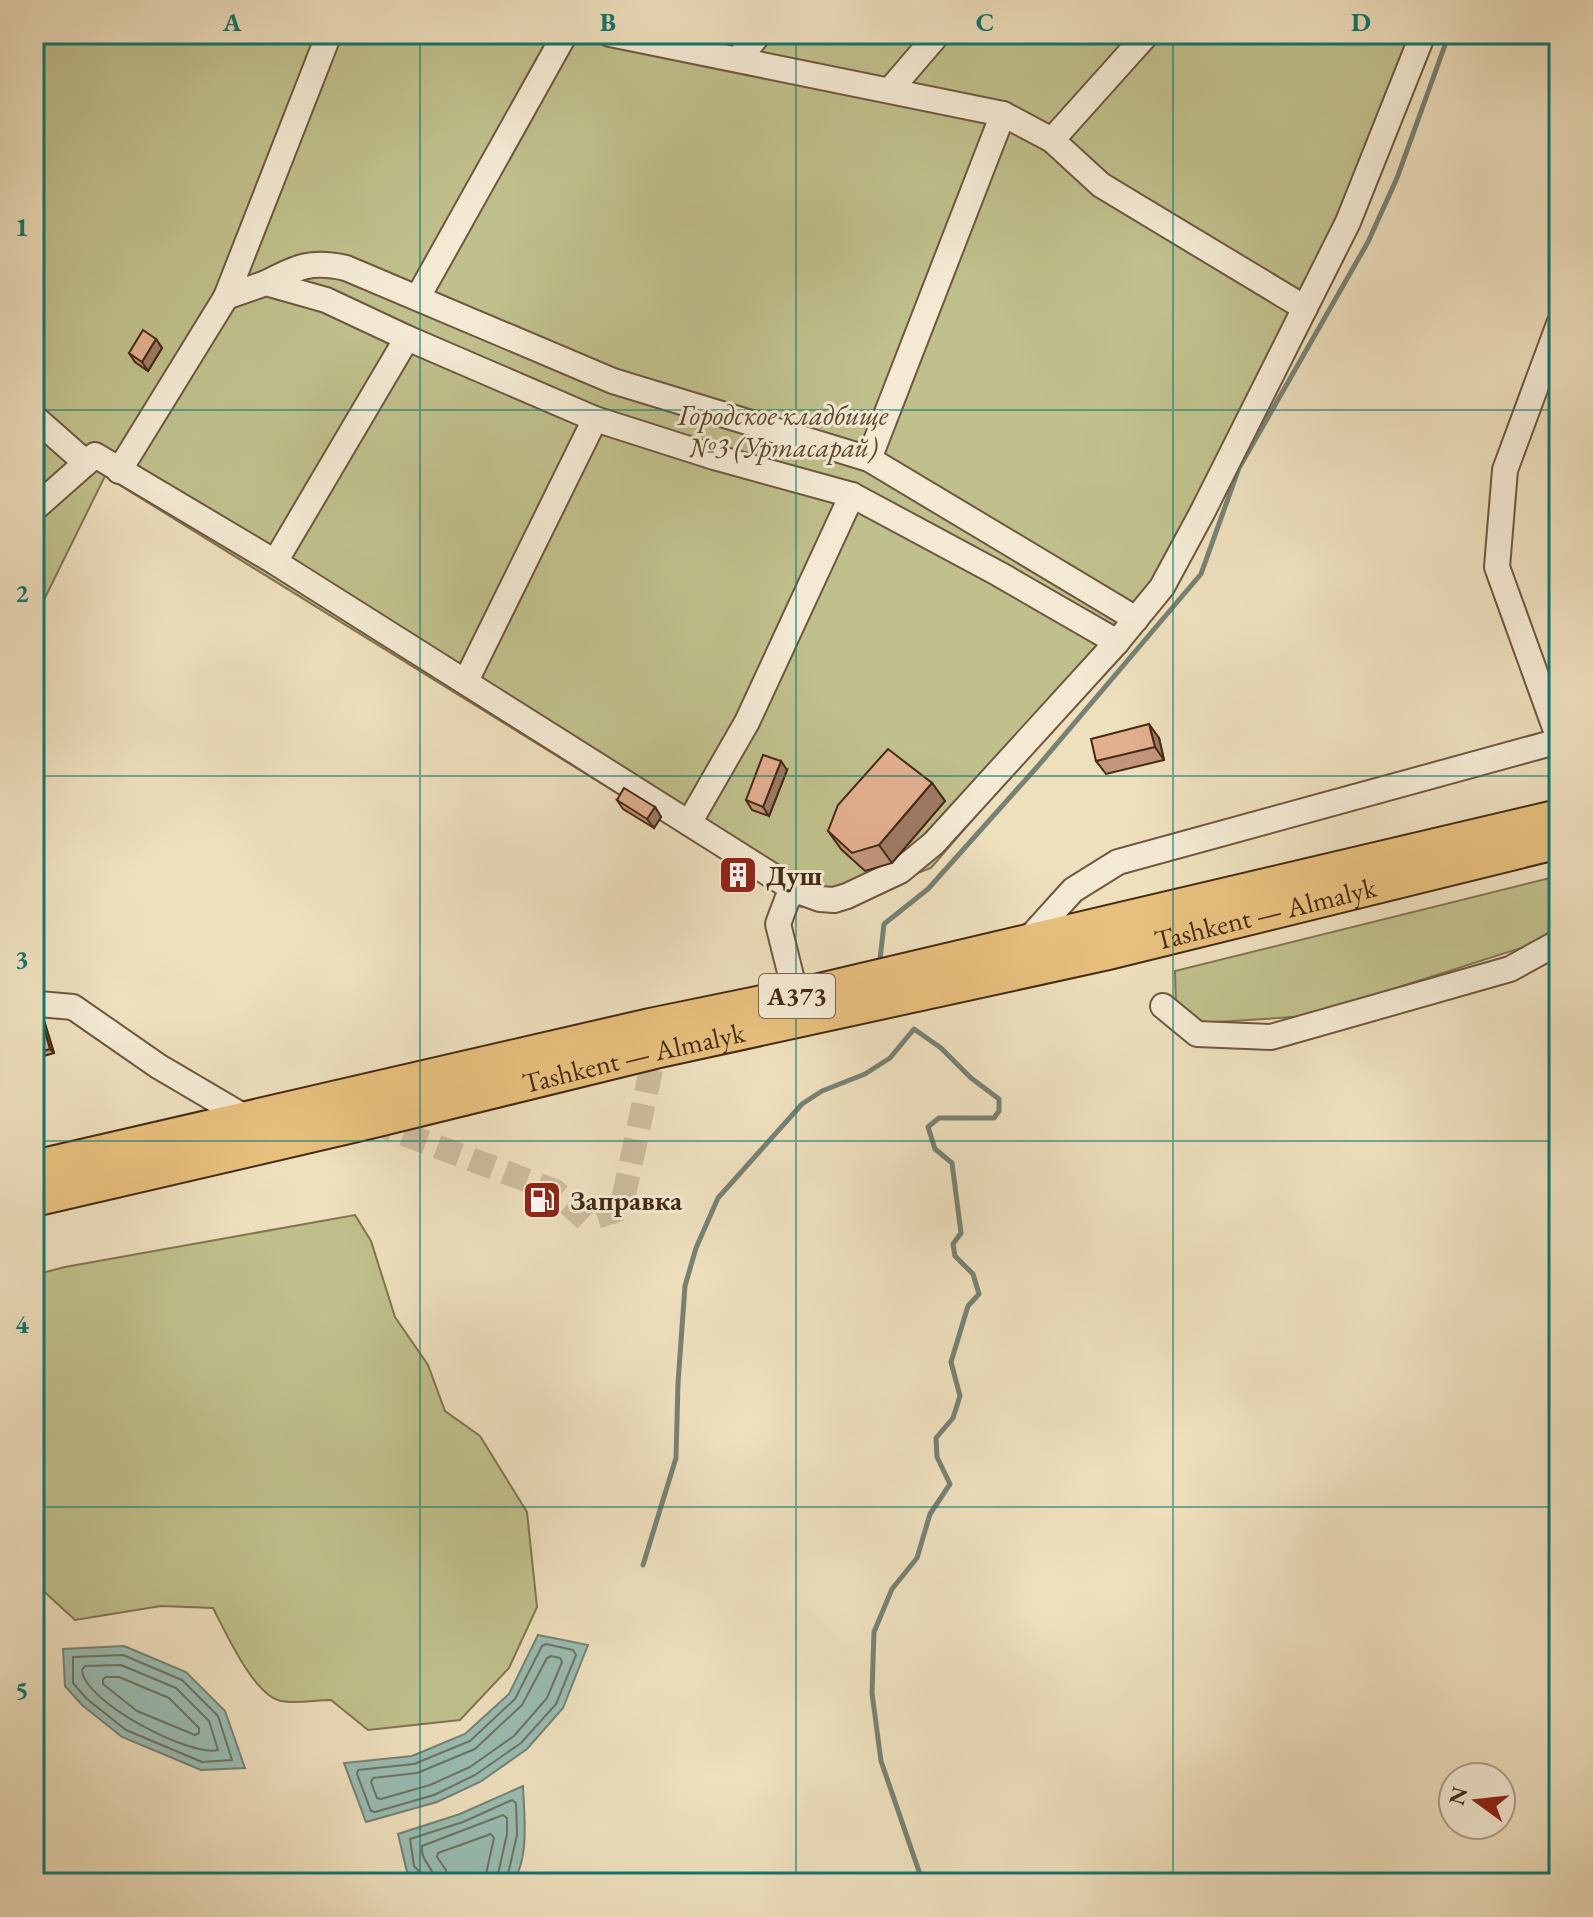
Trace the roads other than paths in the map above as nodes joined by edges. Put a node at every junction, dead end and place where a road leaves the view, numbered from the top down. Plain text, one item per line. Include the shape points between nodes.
1 (329, 34) edge
2 (565, 34) edge
3 (610, 34) edge
4 (759, 34) edge
5 (938, 34) edge
6 (1147, 34) edge
7 (1423, 34) edge
8 (738, 59) junction
9 (890, 90) junction
10 (1003, 114) junction
11 (1052, 140) junction
12 (266, 283) junction
13 (226, 297) junction
14 (418, 297) junction
15 (1305, 308) junction
16 (1559, 324) edge
17 (407, 338) junction
18 (34, 417) edge
19 (595, 419) junction
20 (869, 459) junction
21 (86, 463) junction
22 (119, 471) junction
23 (852, 495) junction
24 (34, 509) edge
25 (275, 562) junction
26 (1136, 619) junction
27 (1117, 642) junction
28 (466, 681) junction
29 (1559, 740) edge
30 (1559, 817) edge
31 (689, 823) junction
32 (1559, 841) edge
33 (795, 890) junction
34 (1559, 942) edge
35 (1024, 943) junction
36 (796, 996) junction
37 (39, 1004) edge
38 (1163, 1006) dead end
39 (248, 1119) junction
40 (34, 1168) edge
41 (34, 1199) edge

1 - 13 street
2 - 14 street
3 - 8 street
4 - 8 street
5 - 9 street
6 - 11 street
7 - 15 street via 1348,222
8 - 9 street
9 - 10 street
10 - 11 street
10 - 20 street
11 - 15 street via 1101,185
12 - 13 street
12 - 14 street via 304,264 327,263
12 - 17 street via 326,300
13 - 22 street
14 - 20 street via 613,381
15 - 26 street via 1183,549
16 - 29 street via 1505,470 1497,567
17 - 19 street
17 - 25 street
18 - 21 street
19 - 23 street
19 - 28 street
20 - 26 street
21 - 22 street via 95,455
21 - 24 street
22 - 25 street
23 - 27 street
23 - 31 street via 747,722
25 - 28 street
26 - 27 street
27 - 33 street via 934,843 900,871 834,900
28 - 31 street
29 - 35 street via 1118,862 1073,890
30 - 35 highway, Tashkent — Almalyk / A373
31 - 33 street
32 - 41 highway, Tashkent — Almalyk / A373 via 1104,953 655,1051
33 - 36 street via 778,924
34 - 38 street via 1510,969 1271,1037 1197,1034
35 - 36 highway, Tashkent — Almalyk / A373
36 - 39 highway, Tashkent — Almalyk / A373
37 - 39 street via 73,1007
39 - 40 highway, Tashkent — Almalyk / A373

